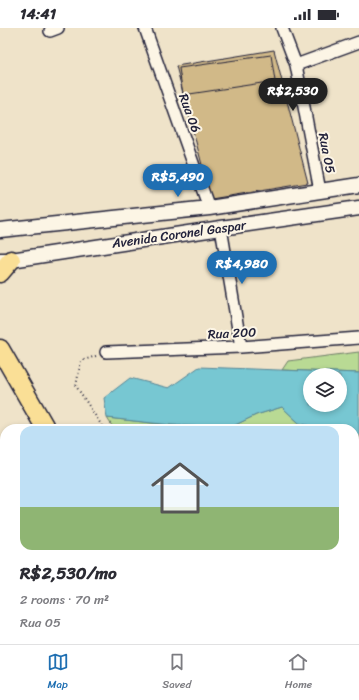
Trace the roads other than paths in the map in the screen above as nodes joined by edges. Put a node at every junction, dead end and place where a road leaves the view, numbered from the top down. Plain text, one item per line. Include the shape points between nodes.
1 (145, 28) edge
2 (282, 28) edge
3 (359, 42) edge
4 (296, 64) junction
5 (359, 185) edge
6 (320, 191) junction
7 (245, 202) junction
8 (209, 208) junction
9 (359, 208) edge
10 (250, 224) junction
11 (220, 228) junction
12 (0, 230) edge
13 (6, 260) edge
14 (0, 273) edge
15 (359, 338) edge
16 (241, 347) junction
17 (0, 349) edge
18 (106, 352) road end
19 (43, 424) edge

1 - 8 street, Rua 06
2 - 4 street, Rua 05
3 - 4 street
4 - 6 street, Rua 05
5 - 6 street, Avenida Coronel Gaspar
6 - 7 street, Avenida Coronel Gaspar
7 - 8 street, Avenida Coronel Gaspar
7 - 10 street
8 - 12 street, Avenida Coronel Gaspar
9 - 10 street, Avenida Coronel Gaspar
10 - 11 street, Avenida Coronel Gaspar
11 - 13 street, Avenida Coronel Gaspar
11 - 16 street
13 - 14 main road
15 - 16 street, Rua 200
16 - 18 street, Rua 200
17 - 19 main road

